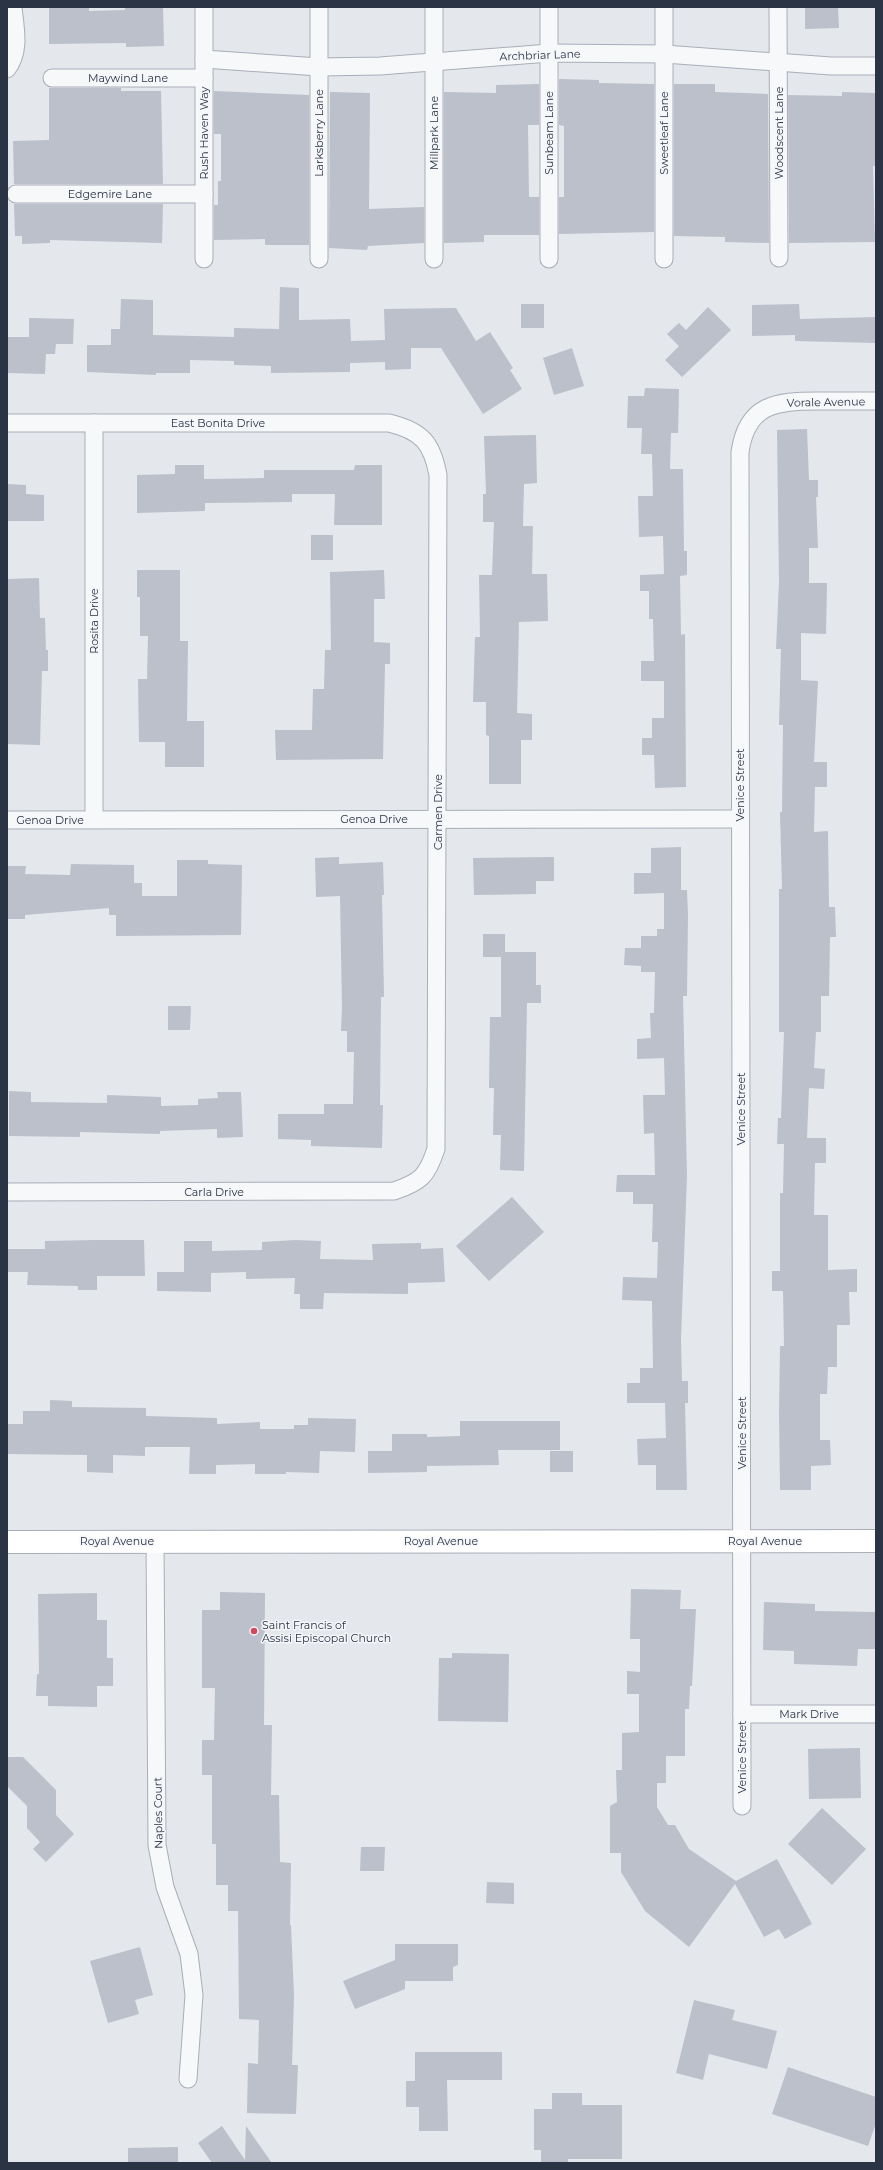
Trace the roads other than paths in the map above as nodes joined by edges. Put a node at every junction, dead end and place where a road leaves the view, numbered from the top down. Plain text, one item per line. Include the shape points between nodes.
1 (13, 7) edge
2 (204, 7) edge
3 (319, 7) edge
4 (434, 7) edge
5 (549, 7) edge
6 (664, 7) edge
7 (778, 7) edge
8 (549, 53) junction
9 (664, 54) junction
10 (204, 59) junction
11 (434, 62) junction
12 (778, 62) junction
13 (876, 66) edge
14 (319, 67) junction
15 (7, 69) edge
16 (52, 78) dead end
17 (204, 78) junction
18 (16, 194) dead end
19 (204, 194) junction
20 (778, 258) dead end
21 (204, 259) dead end
22 (319, 259) dead end
23 (434, 259) dead end
24 (549, 259) dead end
25 (664, 259) dead end
26 (876, 401) edge
27 (756, 416) joint
28 (7, 423) edge
29 (94, 423) junction
30 (425, 440) joint
31 (94, 819) junction
32 (438, 819) junction
33 (740, 819) junction
34 (7, 820) edge
35 (418, 1181) joint
36 (7, 1192) edge
37 (155, 1541) junction
38 (742, 1541) junction
39 (876, 1541) edge
40 (7, 1542) edge
41 (742, 1714) junction
42 (876, 1714) edge
43 (742, 1806) dead end
44 (188, 2080) dead end

1 - 15 street via 18,39 12,63
2 - 10 street, Rush Haven Way
3 - 14 street, Larksberry Lane
4 - 11 street, Millpark Lane
5 - 8 street, Sunbeam Lane
6 - 9 street, Sweetleaf Lane
7 - 12 street, Woodscent Lane
8 - 9 street, Archbriar Lane
8 - 11 street, Archbriar Lane
8 - 24 street, Sunbeam Lane
9 - 12 street, Archbriar Lane
9 - 25 street, Sweetleaf Lane
10 - 14 street, Archbriar Lane
10 - 17 street, Rush Haven Way
11 - 14 street, Archbriar Lane
11 - 23 street, Millpark Lane
12 - 13 street, Archbriar Lane
12 - 20 street, Woodscent Lane
14 - 22 street, Larksberry Lane
16 - 17 street, Maywind Lane
17 - 19 street, Rush Haven Way
18 - 19 street, Edgemire Lane
19 - 21 street, Rush Haven Way
26 - 27 street, Vorale Avenue via 786,401 767,407
27 - 33 street, Venice Street via 749,422 742,436 740,452
28 - 29 street, East Bonita Drive
29 - 30 street, East Bonita Drive via 389,423 409,428
29 - 31 street, Rosita Drive
30 - 32 street, Carmen Drive via 434,455 438,476
31 - 32 street, Genoa Drive
31 - 34 street, Genoa Drive
32 - 33 street, Genoa Drive
32 - 35 street, Carmen Drive via 436,1149 429,1169
33 - 38 street, Venice Street
35 - 36 street, Carla Drive via 394,1191
37 - 38 main road, Royal Avenue
37 - 40 main road, Royal Avenue
37 - 44 street, Naples Court via 157,1845 165,1887 188,1954 194,1995
38 - 39 main road, Royal Avenue
38 - 41 street, Venice Street
41 - 42 street, Mark Drive
41 - 43 street, Venice Street

